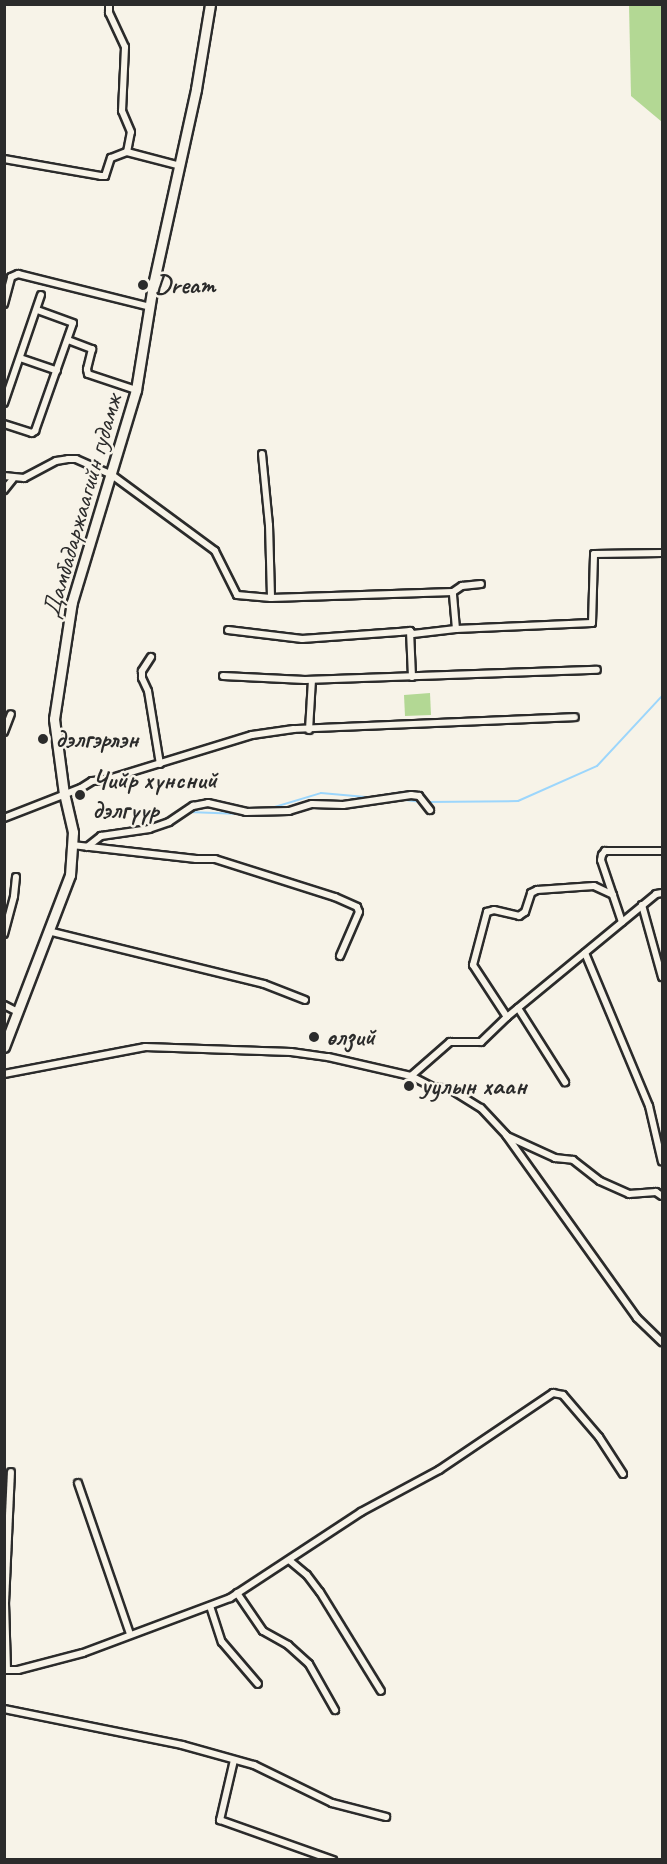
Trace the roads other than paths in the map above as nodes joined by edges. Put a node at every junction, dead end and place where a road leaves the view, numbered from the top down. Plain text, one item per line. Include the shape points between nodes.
1 (109, 4) edge
2 (210, 4) edge
3 (127, 152) junction
4 (4, 159) edge
5 (177, 165) junction
6 (41, 295) dead end
7 (4, 304) edge
8 (150, 307) junction
9 (37, 310) junction
10 (68, 340) junction
11 (20, 358) junction
12 (57, 371) junction
13 (136, 390) junction
14 (4, 403) edge
15 (4, 424) edge
16 (262, 454) dead end
17 (112, 475) junction
18 (4, 476) edge
19 (12, 479) junction
20 (4, 490) edge
21 (663, 553) edge
22 (481, 584) dead end
23 (453, 592) junction
24 (271, 598) junction
25 (456, 629) junction
26 (228, 630) dead end
27 (410, 631) junction
28 (151, 657) dead end
29 (597, 670) dead end
30 (223, 676) dead end
31 (411, 677) junction
32 (312, 680) junction
33 (11, 714) dead end
34 (575, 717) dead end
35 (309, 730) junction
36 (4, 732) edge
37 (160, 764) junction
38 (64, 794) junction
39 (428, 807) dead end
40 (4, 818) edge
41 (72, 845) junction
42 (87, 847) junction
43 (663, 851) edge
44 (16, 877) dead end
45 (663, 893) edge
46 (613, 896) junction
47 (642, 905) junction
48 (622, 922) junction
49 (48, 931) junction
50 (4, 934) edge
51 (585, 953) junction
52 (340, 956) dead end
53 (663, 977) edge
54 (305, 1000) dead end
55 (4, 1005) edge
56 (518, 1008) junction
57 (16, 1011) junction
58 (507, 1017) junction
59 (4, 1047) edge
60 (4, 1074) edge
61 (411, 1076) junction
62 (565, 1082) dead end
63 (506, 1135) junction
64 (663, 1162) edge
65 (663, 1196) edge
66 (663, 1342) edge
67 (11, 1472) dead end
68 (623, 1474) dead end
69 (78, 1483) dead end
70 (290, 1560) junction
71 (237, 1593) junction
72 (210, 1606) junction
73 (130, 1634) junction
74 (6, 1670) edge
75 (258, 1684) dead end
76 (381, 1691) dead end
77 (4, 1709) edge
78 (335, 1710) dead end
79 (234, 1760) junction
80 (386, 1817) dead end
81 (333, 1860) edge

1 - 3 street via 109,13 125,47 122,111 131,132
2 - 5 main road, Дамбадаржаагийн гудамж via 196,89
3 - 4 street via 111,158 105,176
3 - 5 street
5 - 8 main road, Дамбадаржаагийн гудамж
6 - 9 street
7 - 8 street via 11,277 18,274
8 - 13 main road, Дамбадаржаагийн гудамж
9 - 10 street via 73,321
9 - 11 street
10 - 12 street
10 - 13 street via 92,349 88,374
11 - 12 street
11 - 14 street
12 - 15 street via 34,433
13 - 17 main road, Дамбадаржаагийн гудамж
16 - 24 street
17 - 19 street via 68,459 56,461 26,478
17 - 24 street via 214,551 235,593
17 - 38 main road, Дамбадаржаагийн гудамж via 72,602 54,719
18 - 19 street
19 - 20 street
21 - 25 street via 594,554 592,623
22 - 23 street via 462,586
23 - 24 street
23 - 25 street
25 - 27 street via 413,634
26 - 27 street via 302,639
27 - 31 street
28 - 37 street via 142,678 148,691
29 - 31 street
30 - 32 street
31 - 32 street
32 - 35 street
33 - 36 street
34 - 35 street
35 - 37 street via 252,735
37 - 38 street via 92,781
38 - 40 street
38 - 41 main road, Дамбадаржаагийн гудамж via 73,832
39 - 42 street via 419,796 404,795 343,805 312,804 289,811 246,812 208,803 193,806 149,830 101,836
41 - 42 street
41 - 49 main road, Дамбадаржаагийн гудамж via 70,875
42 - 52 street via 215,859 335,897 357,907 359,912
43 - 46 street via 605,851 601,860
44 - 50 street
45 - 47 street
46 - 48 street
46 - 58 street via 594,886 537,890 531,893 525,912 519,916 487,912 473,965
47 - 48 street
47 - 53 street
48 - 51 street
49 - 54 street via 264,984
49 - 57 main road, Дамбадаржаагийн гудамж
51 - 56 street
51 - 64 street via 649,1106
55 - 57 street
56 - 58 street
56 - 62 street
57 - 59 main road, Дамбадаржаагийн гудамж
58 - 61 street via 481,1042 450,1042
60 - 61 street via 145,1047 291,1052
61 - 63 street via 433,1087 450,1089 481,1108
63 - 65 street via 555,1158 573,1160 600,1181 629,1194 656,1192
63 - 66 street via 637,1318
67 - 74 street
68 - 70 street via 599,1437 563,1395 552,1393 439,1470 361,1512
69 - 73 street
70 - 71 street
70 - 76 street via 320,1592
71 - 72 street
71 - 78 street via 263,1631 288,1645 309,1664
72 - 73 street
72 - 75 street via 222,1642
73 - 74 street via 83,1653
77 - 79 street via 182,1745
79 - 80 street via 254,1765 332,1803
79 - 81 street via 220,1820

